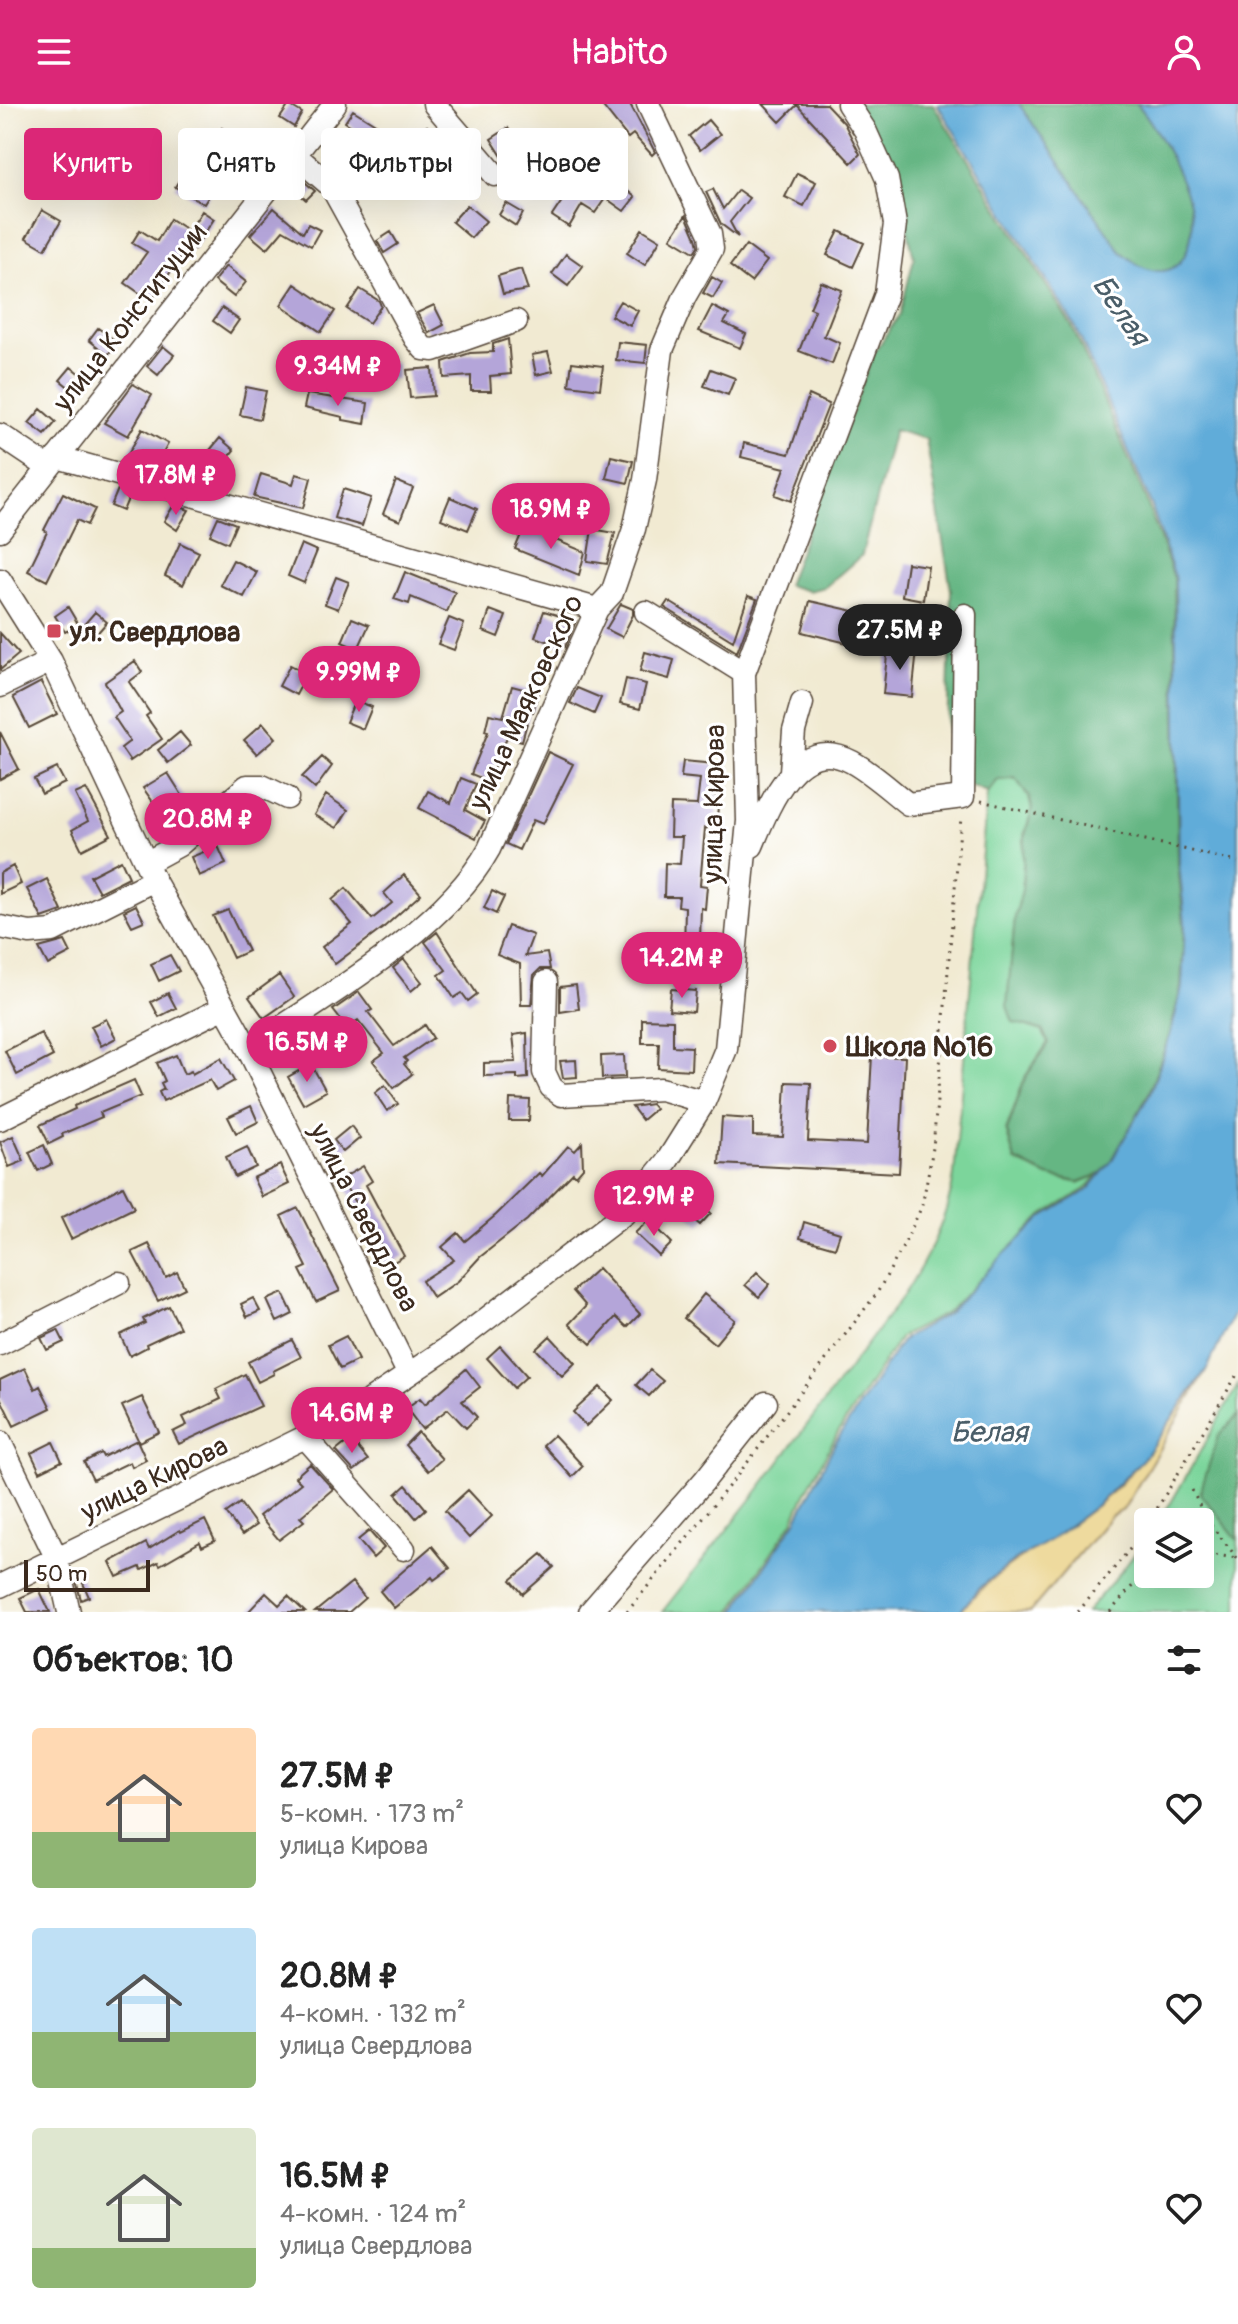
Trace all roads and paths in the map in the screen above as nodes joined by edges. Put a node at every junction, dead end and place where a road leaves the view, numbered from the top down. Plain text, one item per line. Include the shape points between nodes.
1 (335, 104) edge
2 (434, 104) edge
3 (648, 104) edge
4 (848, 104) edge
5 (305, 142) edge
6 (305, 164) edge
7 (495, 175) dead end
8 (259, 200) edge
9 (516, 321) dead end
10 (0, 435) edge
11 (52, 462) junction
12 (0, 530) edge
13 (0, 580) edge
14 (597, 609) junction
15 (646, 612) dead end
16 (965, 615) dead end
17 (51, 661) junction
18 (744, 673) junction
19 (0, 686) edge
20 (802, 703) dead end
21 (791, 771) junction
22 (287, 798) dead end
23 (962, 803) junction
24 (1238, 862) edge
25 (744, 865) junction
26 (150, 872) junction
27 (0, 927) edge
28 (546, 982) dead end
29 (223, 1008) junction
30 (248, 1049) junction
31 (704, 1102) junction
32 (0, 1119) edge
33 (119, 1283) dead end
34 (0, 1344) edge
35 (408, 1373) junction
36 (1238, 1373) edge
37 (766, 1403) dead end
38 (305, 1437) junction
39 (0, 1442) edge
40 (1192, 1490) dead end
41 (1157, 1508) edge
42 (1134, 1544) edge
43 (404, 1549) dead end
44 (1214, 1555) edge
45 (57, 1559) junction
46 (1237, 1559) edge
47 (1134, 1584) edge
48 (0, 1586) edge
49 (69, 1612) edge
50 (590, 1612) edge
51 (627, 1612) edge
52 (1078, 1612) edge
53 (1110, 1612) edge

1 - 5 street, улица Конституции
2 - 7 street
3 - 14 street, улица Маяковского via 710,234 712,249 662,350 634,529 612,593
4 - 18 street, улица Кирова via 887,179 895,224 886,294
6 - 9 street via 331,186 424,349
8 - 11 street, улица Конституции
10 - 11 street
11 - 12 street, улица Конституции
11 - 14 street
13 - 17 street, улица Свердлова
14 - 30 street, улица Маяковского via 476,874 424,925
15 - 18 street
16 - 23 street
17 - 19 street
17 - 26 street, улица Свердлова
18 - 25 street, улица Кирова
20 - 21 street
21 - 23 street via 808,757 832,754 852,762 908,804
21 - 25 street
22 - 26 street via 262,786 247,786
23 - 24 path
23 - 51 path via 935,1132 922,1206 877,1293
25 - 31 street, улица Кирова via 726,1049
26 - 27 street via 53,931
26 - 29 street, улица Свердлова
28 - 31 street via 544,1072 561,1095 661,1089
29 - 30 street, улица Свердлова
29 - 32 street
30 - 35 street, улица Свердлова
31 - 35 street, улица Кирова via 667,1161 625,1213
33 - 34 street
35 - 38 street, улица Кирова
36 - 41 path
37 - 50 street
38 - 43 street
38 - 45 street, улица Кирова
39 - 45 street
40 - 46 path via 1206,1519
42 - 52 path
44 - 46 path
45 - 48 street, улица Кирова
45 - 49 street
47 - 53 path

